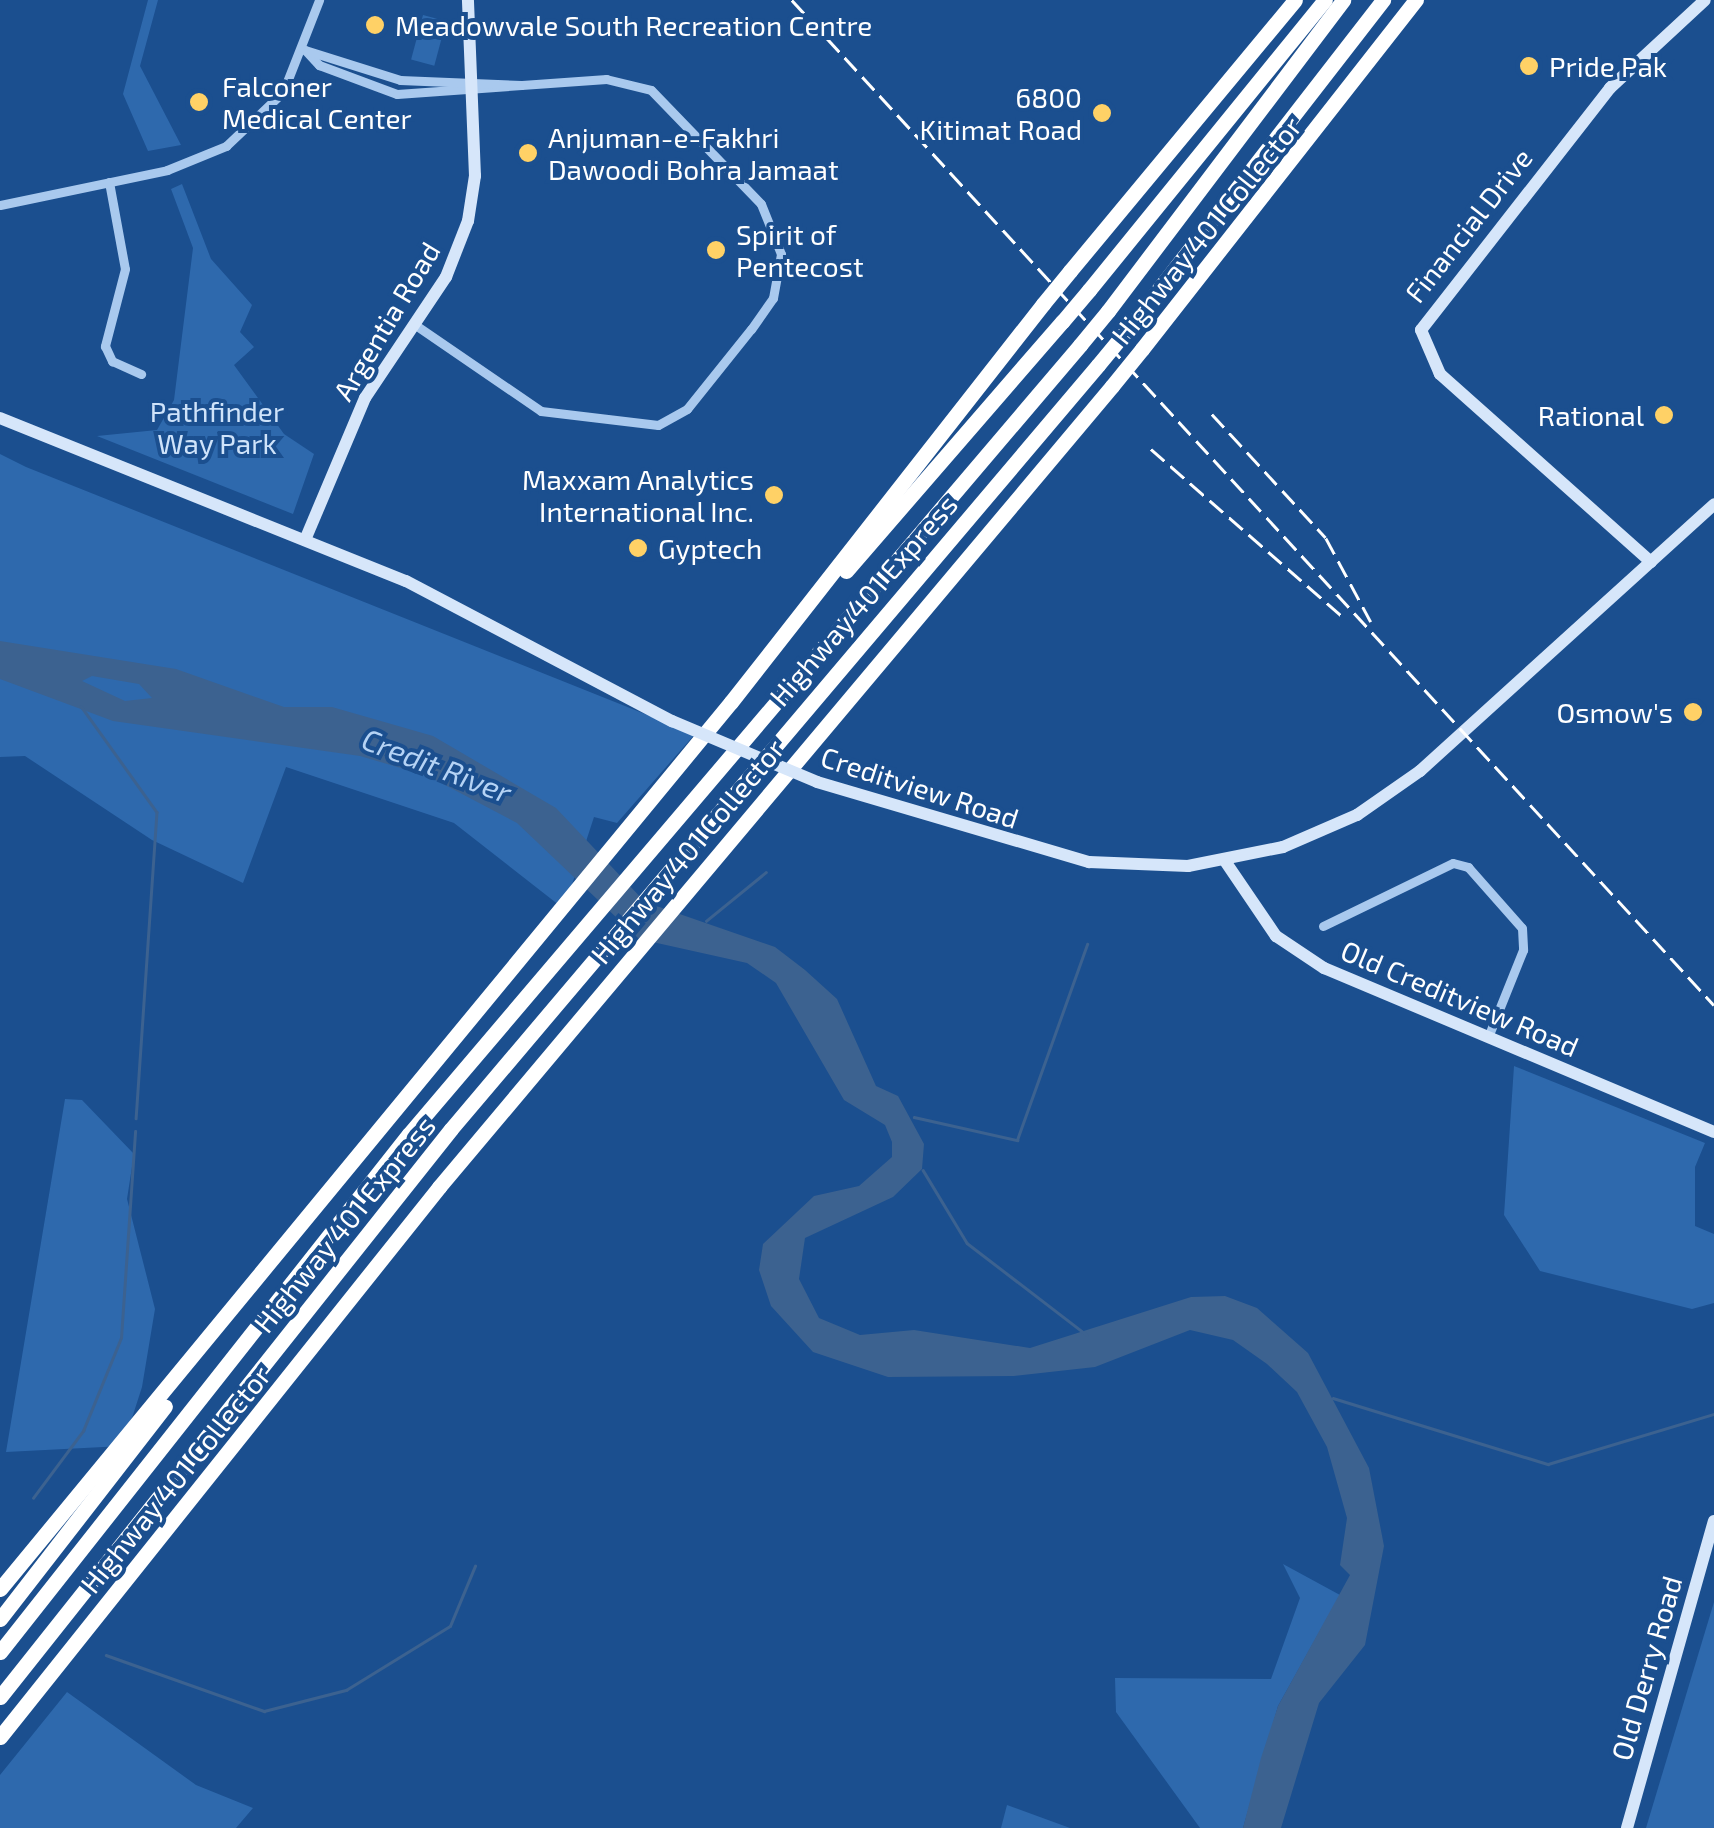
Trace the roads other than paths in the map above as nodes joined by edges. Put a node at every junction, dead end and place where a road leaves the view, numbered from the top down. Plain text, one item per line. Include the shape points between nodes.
1 (319, 0) edge
2 (468, 0) edge
3 (1293, 0) edge
4 (1325, 0) edge
5 (1343, 0) edge
6 (1383, 0) edge
7 (1416, 0) edge
8 (1705, 0) edge
9 (306, 50) junction
10 (472, 86) junction
11 (109, 182) junction
12 (0, 205) edge
13 (417, 326) junction
14 (141, 374) dead end
15 (0, 418) edge
16 (1714, 504) edge
17 (305, 540) junction
18 (1651, 562) junction
19 (731, 702) junction
20 (1225, 861) junction
21 (1323, 926) dead end
22 (1488, 1037) junction
23 (1714, 1132) edge
24 (250, 1290) junction
25 (1714, 1521) edge
26 (0, 1589) edge
27 (0, 1619) edge
28 (0, 1652) edge
29 (0, 1697) edge
30 (0, 1737) edge
31 (1626, 1828) edge

1 - 9 street
2 - 10 street, Argentia Road
3 - 19 highway, bridge via 1043,304
4 - 19 highway, bridge via 1062,322
5 - 28 highway, Highway 401 Express, bridge via 1108,311 650,847
6 - 29 highway, Highway 401 Express, bridge via 1127,330 670,864
7 - 30 highway, Highway 401 Collector, bridge via 1112,386 617,974
8 - 18 street, Financial Drive via 1610,88 1421,330 1440,374
9 - 10 street via 400,80
9 - 11 street via 273,105 226,146
10 - 13 street, Argentia Road via 468,221
10 - 13 street via 624,81 678,112 771,223 781,254 773,298 687,409 647,426 541,411
11 - 12 street
11 - 14 street via 125,269 105,346 112,361
13 - 17 street, Argentia Road via 365,398
15 - 17 street, Creditview Road
16 - 18 street, Creditview Road
17 - 20 street, Creditview Road, bridge via 454,604 672,722 817,782 1089,862
18 - 20 street, Creditview Road via 1385,798 1319,833
19 - 24 highway
20 - 22 street, Old Creditview Road via 1297,952
21 - 22 street via 1453,863 1468,866 1522,928 1523,950
22 - 23 street, Old Creditview Road
24 - 26 highway
24 - 27 highway
25 - 31 street, Old Derry Road

